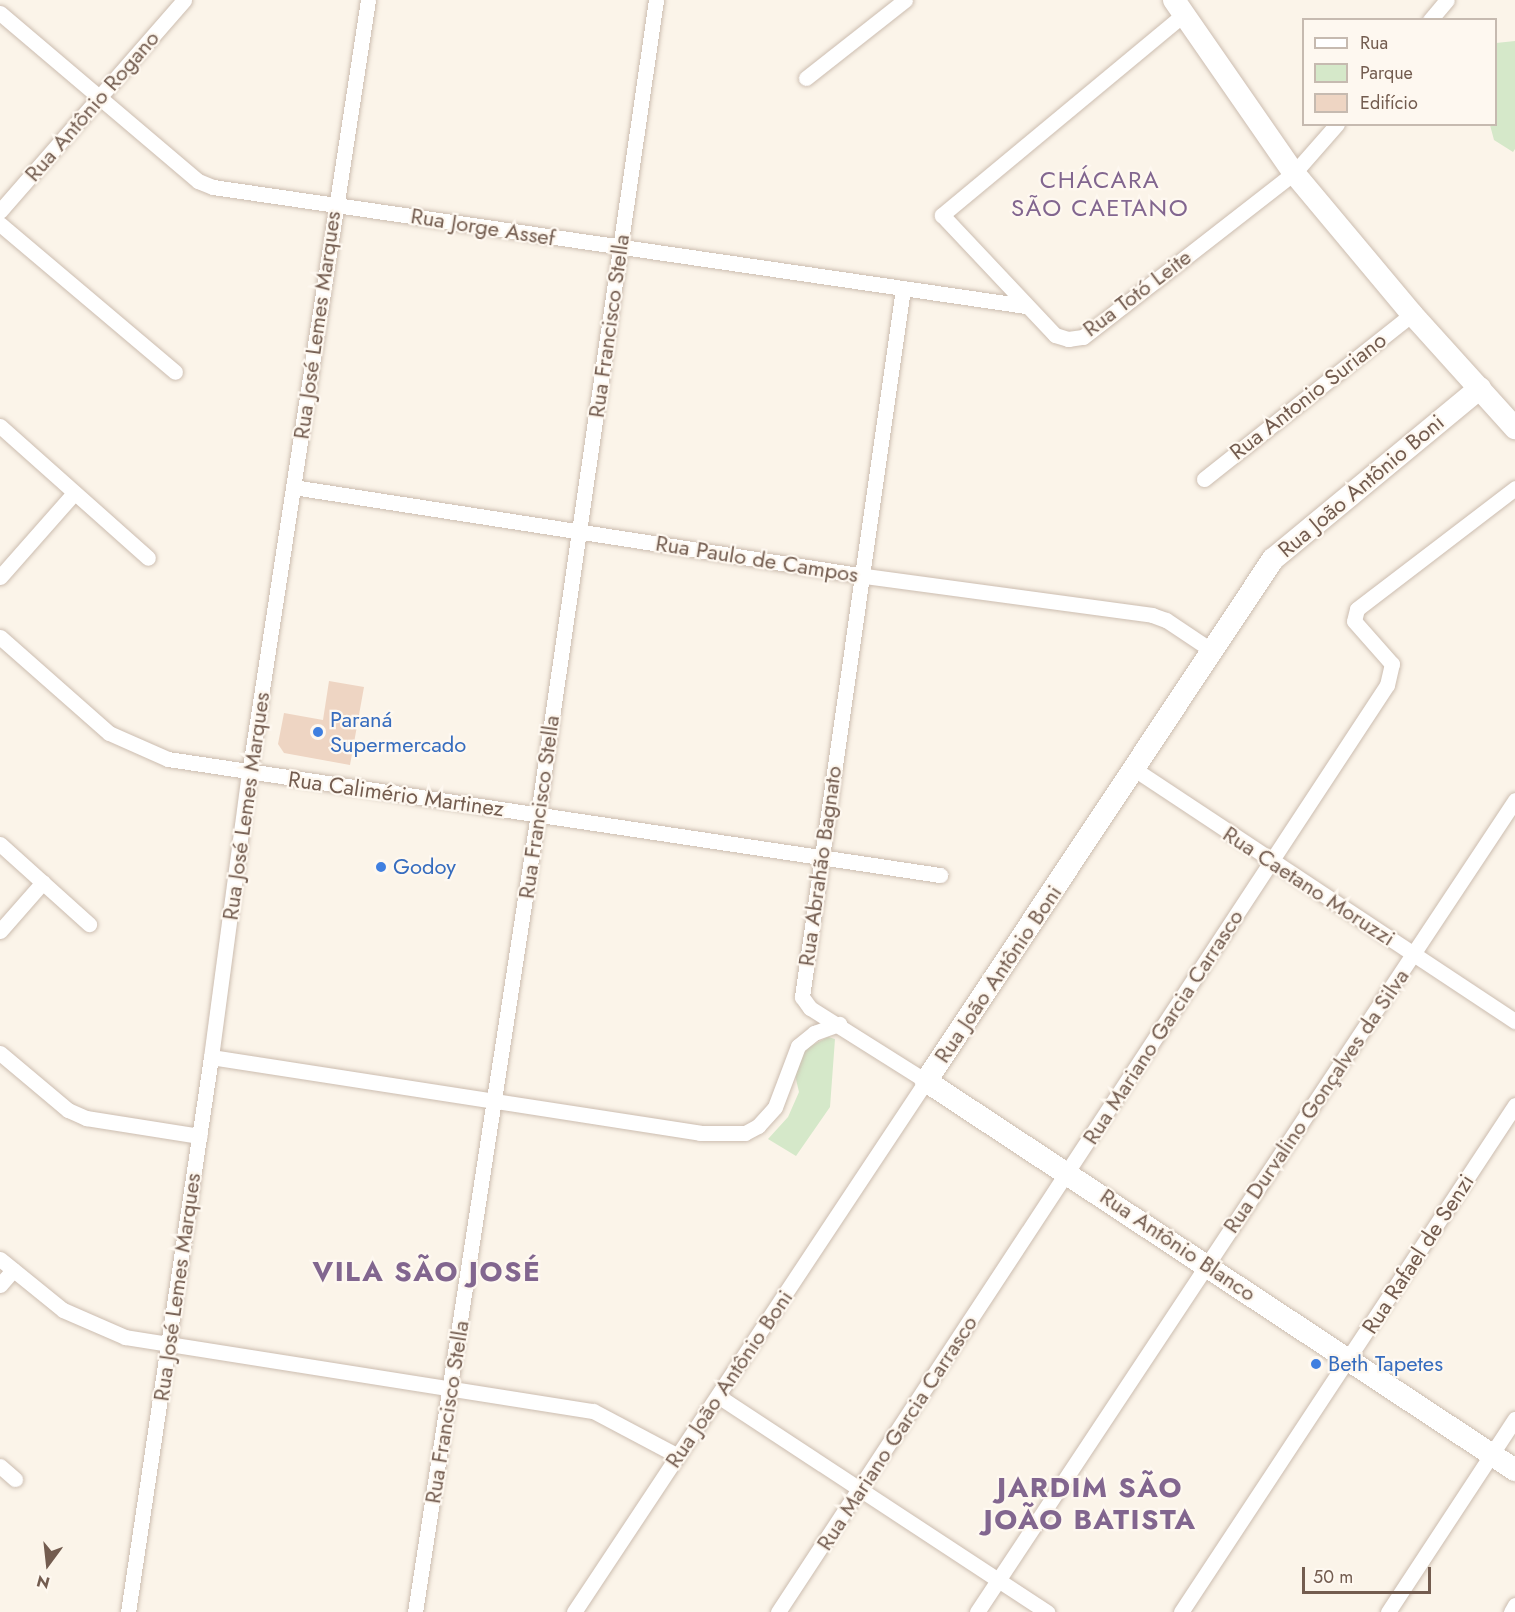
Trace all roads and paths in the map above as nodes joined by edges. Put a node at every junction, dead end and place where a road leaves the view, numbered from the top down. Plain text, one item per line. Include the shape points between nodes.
1 (184, 0) edge
2 (368, 0) edge
3 (656, 0) edge
4 (905, 0) edge
5 (1448, 0) edge
6 (1179, 7) edge
7 (0, 13) edge
8 (1432, 18) edge
9 (806, 78) dead end
10 (99, 99) junction
11 (1335, 126) edge
12 (1294, 173) junction
13 (335, 204) junction
14 (0, 211) edge
15 (0, 224) edge
16 (621, 248) junction
17 (903, 288) junction
18 (1026, 306) junction
19 (1412, 314) junction
20 (175, 372) dead end
21 (1480, 388) junction
22 (0, 426) edge
23 (1515, 428) edge
24 (1204, 479) dead end
25 (293, 487) junction
26 (1515, 488) edge
27 (74, 493) junction
28 (579, 531) junction
29 (148, 558) dead end
30 (865, 576) junction
31 (0, 577) edge
32 (0, 636) edge
33 (1212, 650) junction
34 (1134, 769) junction
35 (249, 774) junction
36 (1515, 800) edge
37 (538, 814) junction
38 (0, 844) edge
39 (821, 855) junction
40 (1272, 862) junction
41 (940, 875) dead end
42 (43, 882) junction
43 (89, 924) dead end
44 (0, 931) edge
45 (1414, 954) junction
46 (1515, 1021) edge
47 (839, 1024) junction
48 (0, 1053) edge
49 (211, 1058) junction
50 (926, 1081) junction
51 (495, 1100) junction
52 (1515, 1105) edge
53 (200, 1136) junction
54 (1068, 1172) junction
55 (0, 1258) edge
56 (1208, 1265) junction
57 (13, 1270) junction
58 (0, 1285) edge
59 (170, 1344) junction
60 (1348, 1359) junction
61 (451, 1389) junction
62 (718, 1396) junction
63 (1515, 1419) edge
64 (1492, 1455) junction
65 (678, 1456) junction
66 (0, 1466) edge
67 (1515, 1470) edge
68 (15, 1479) dead end
69 (860, 1490) junction
70 (998, 1580) junction
71 (1515, 1605) edge
72 (128, 1612) edge
73 (415, 1612) edge
74 (574, 1612) edge
75 (778, 1612) edge
76 (977, 1612) edge
77 (1047, 1612) edge
78 (1181, 1612) edge
79 (1388, 1612) edge
80 (1510, 1612) edge

1 - 10 street, Rua Antônio Rogano
2 - 13 street, Rua José Lemes Marques
3 - 16 street, Rua Francisco Stella
4 - 9 street
5 - 8 street
6 - 12 street
6 - 18 street, Rua Totó Leite via 942,215
7 - 10 street, Rua Jorge Assef
10 - 13 street, Rua Jorge Assef via 198,181 213,187
10 - 14 street, Rua Antônio Rogano
11 - 12 street, Rua Totó Leite
12 - 18 street, Rua Totó Leite via 1083,337 1068,339 1055,335
12 - 19 street
13 - 16 street, Rua Jorge Assef
13 - 25 street, Rua José Lemes Marques
15 - 20 street
16 - 17 street, Rua Jorge Assef
16 - 28 street, Rua Francisco Stella
17 - 18 street, Rua Jorge Assef
17 - 30 street, Rua Abrahão Bagnato
19 - 21 street
19 - 24 street, Rua Antonio Suriano
21 - 23 street
21 - 33 street, Rua João Antônio Boni via 1287,544
22 - 27 street
25 - 28 street, Rua Paulo de Campos
25 - 35 street, Rua José Lemes Marques
26 - 40 street, Rua Mariano Garcia Carrasco via 1354,613 1354,621 1392,664 1391,676
27 - 29 street
27 - 31 street
28 - 30 street, Rua Paulo de Campos
28 - 37 street, Rua Francisco Stella
30 - 33 street, Rua Paulo de Campos via 1152,615
30 - 39 street, Rua Abrahão Bagnato
32 - 35 street, Rua Calimério Martinez via 109,733 168,759
33 - 34 street, Rua João Antônio Boni
34 - 40 street, Rua Caetano Moruzzi
34 - 50 street, Rua João Antônio Boni
35 - 37 street, Rua Calimério Martinez
35 - 49 street, Rua José Lemes Marques
36 - 45 street, Rua Durvalino Gonçalves da Silva
37 - 39 street, Rua Calimério Martinez
37 - 51 street, Rua Francisco Stella
38 - 42 street
39 - 41 street, Rua Calimério Martinez
39 - 47 street, Rua Abrahão Bagnato via 802,997 810,1008
40 - 45 street, Rua Caetano Moruzzi
40 - 54 street, Rua Mariano Garcia Carrasco
42 - 43 street
42 - 44 street
45 - 46 street, Rua Caetano Moruzzi
45 - 56 street, Rua Durvalino Gonçalves da Silva
47 - 50 street, Rua Antônio Blanco
47 - 51 street via 814,1033 798,1046 775,1107 758,1126 745,1133 700,1133
48 - 53 street via 68,1110 86,1118
49 - 51 street
49 - 53 street, Rua José Lemes Marques
50 - 54 street, Rua Antônio Blanco
50 - 62 street, Rua João Antônio Boni
51 - 61 street, Rua Francisco Stella
52 - 60 street, Rua Rafael de Senzi
53 - 59 street, Rua José Lemes Marques
54 - 56 street, Rua Antônio Blanco
54 - 69 street, Rua Mariano Garcia Carrasco
55 - 57 street
56 - 60 street, Rua Antônio Blanco
56 - 70 street, Rua Durvalino Gonçalves da Silva
57 - 58 street
57 - 59 street via 63,1310 102,1331
59 - 61 street
59 - 72 street, Rua José Lemes Marques
60 - 64 street, Rua Antônio Blanco
60 - 78 street, Rua Rafael de Senzi
61 - 65 street via 593,1411
61 - 73 street, Rua Francisco Stella
62 - 65 street, Rua João Antônio Boni
62 - 69 street
63 - 64 street
64 - 67 street, Rua Antônio Blanco
64 - 79 street
65 - 74 street, Rua João Antônio Boni
66 - 68 street
69 - 70 street
69 - 75 street, Rua Mariano Garcia Carrasco
70 - 76 street, Rua Durvalino Gonçalves da Silva
70 - 77 street
71 - 80 street

